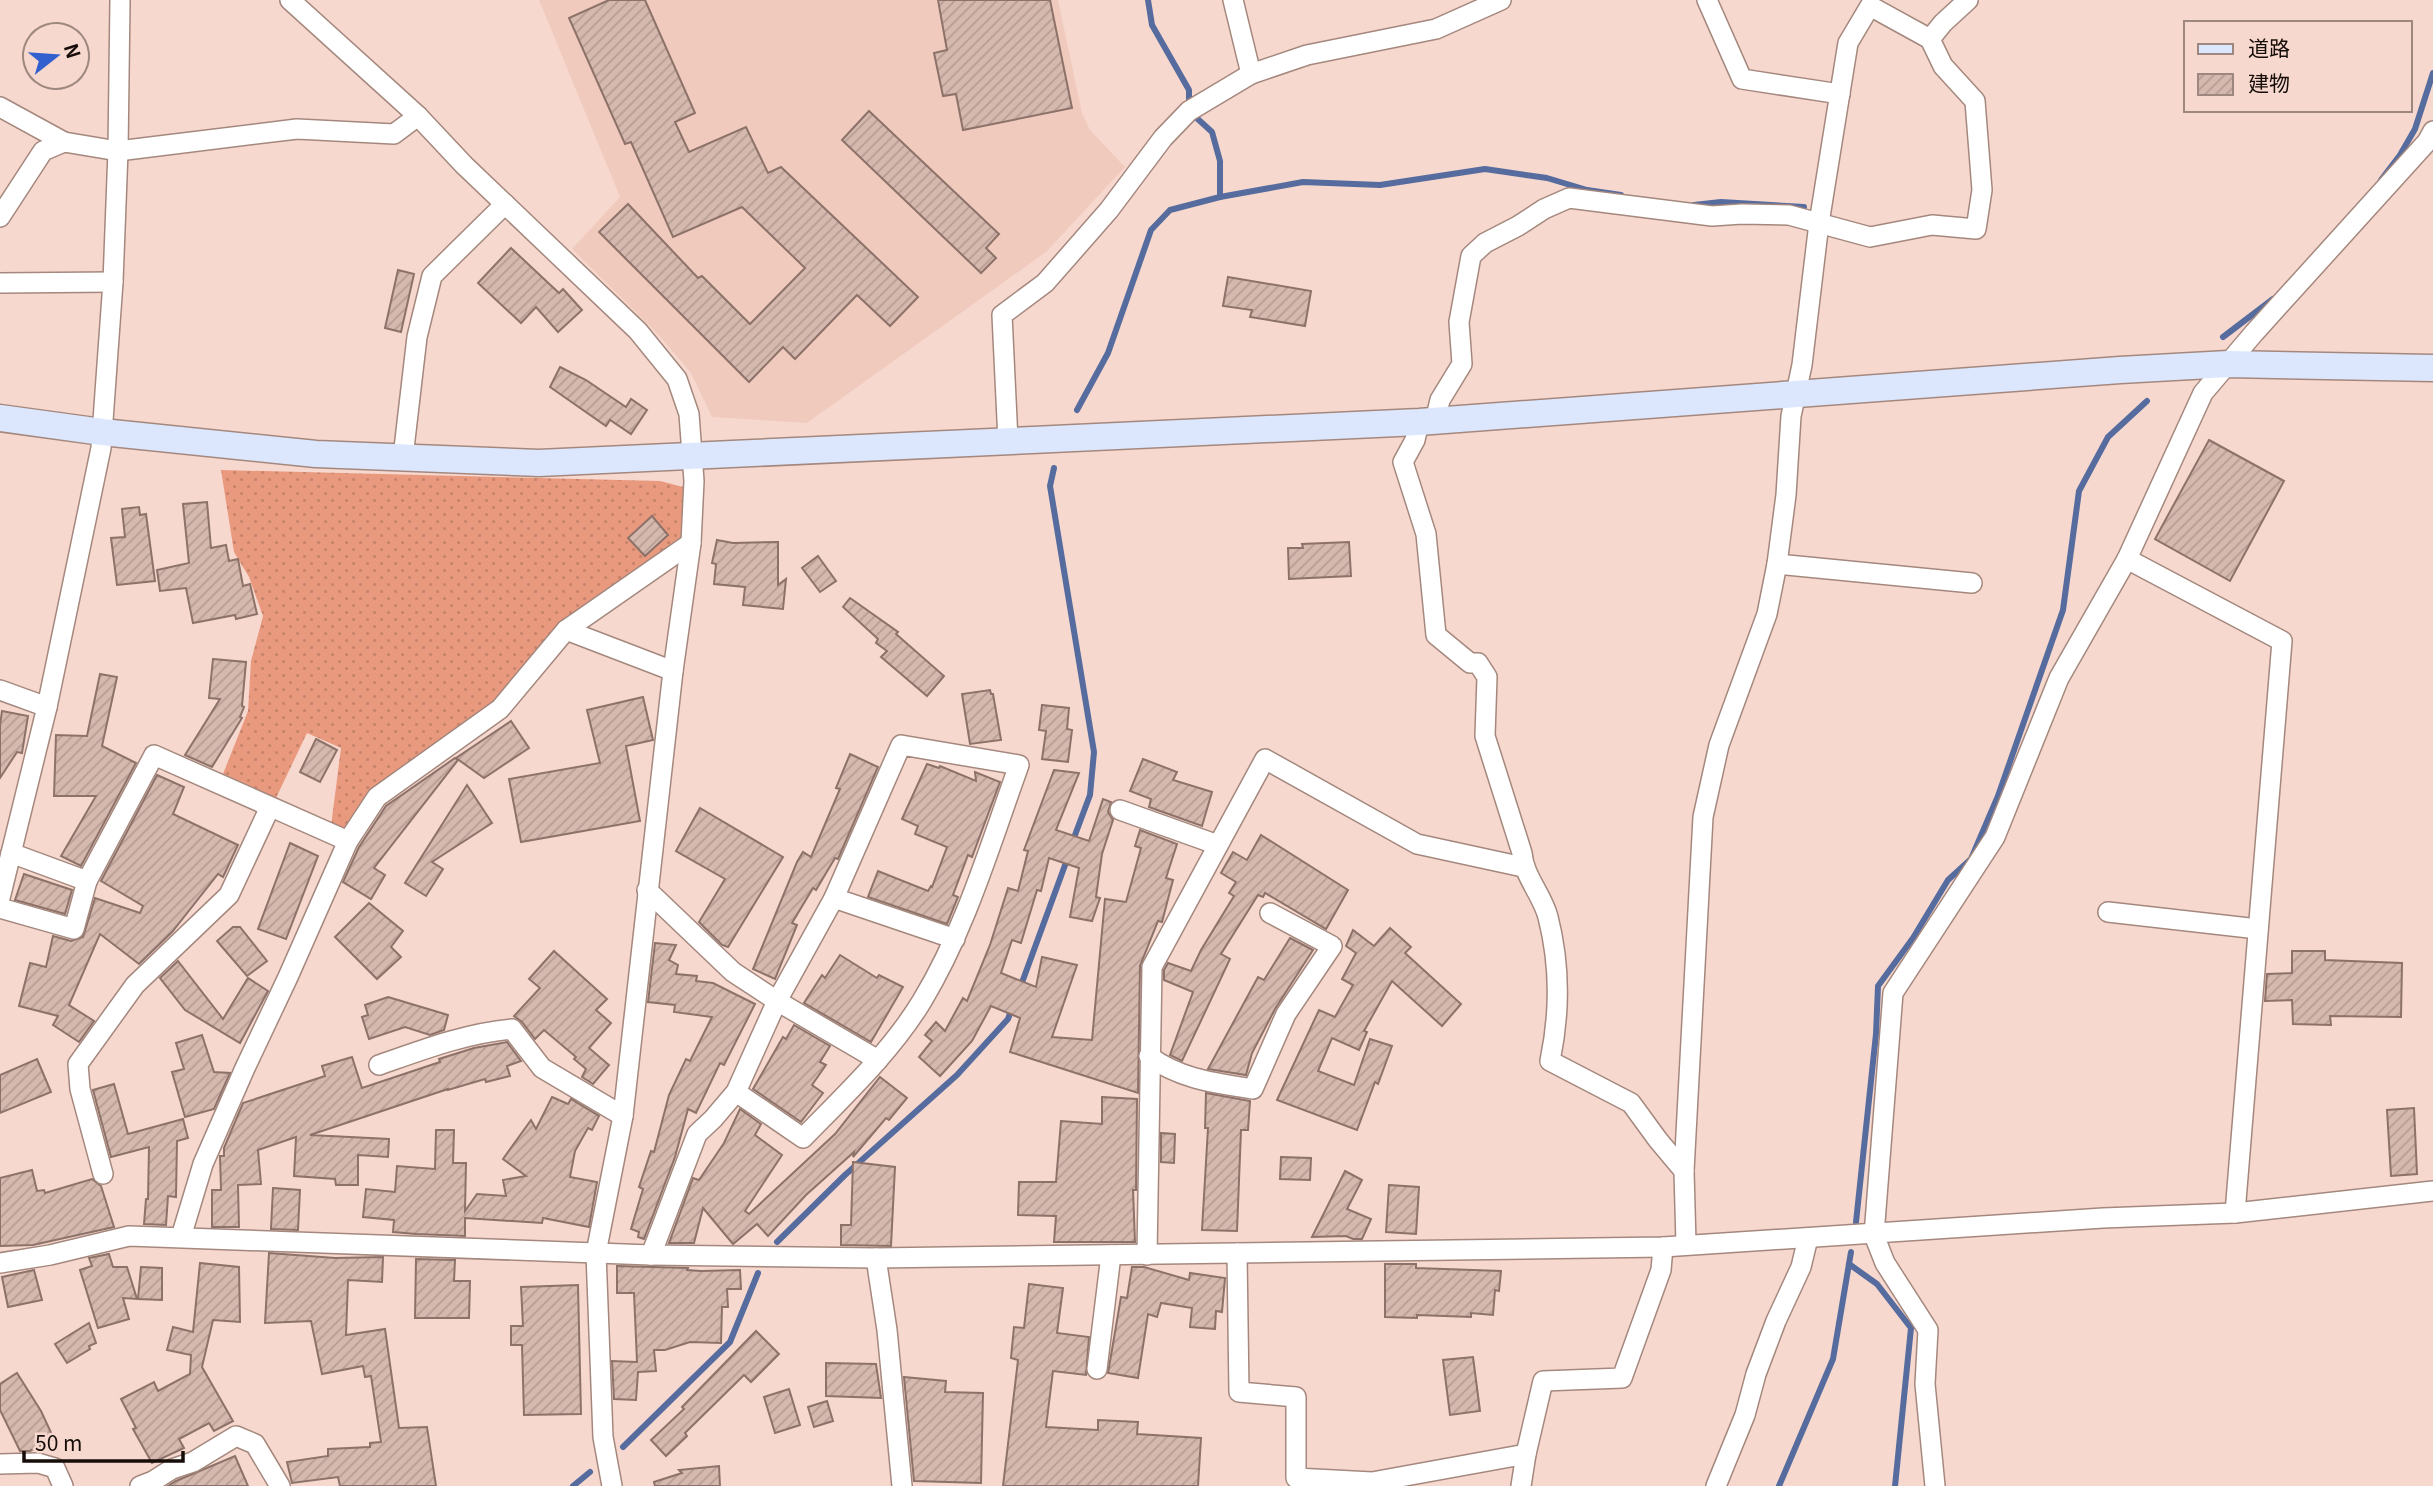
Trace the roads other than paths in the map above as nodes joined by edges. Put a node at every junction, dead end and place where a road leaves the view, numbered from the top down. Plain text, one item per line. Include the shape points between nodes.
1 (120, 0) edge
2 (290, 0) edge
3 (1233, 0) edge
4 (1501, 0) edge
5 (1707, 0) edge
6 (1968, 0) edge
7 (1867, 3) edge
8 (1930, 39) junction
9 (1251, 74) junction
10 (1840, 94) junction
11 (0, 107) edge
12 (418, 116) junction
13 (2433, 131) edge
14 (64, 142) junction
15 (118, 151) junction
16 (505, 204) junction
17 (0, 217) edge
18 (1819, 223) junction
19 (113, 282) junction
20 (0, 283) edge
21 (2228, 364) junction
22 (2433, 368) edge
23 (1794, 396) junction
24 (0, 418) edge
25 (1427, 421) junction
26 (102, 432) junction
27 (1008, 441) junction
28 (403, 457) junction
29 (693, 457) junction
30 (691, 543) junction
31 (2127, 559) junction
32 (1777, 564) junction
33 (1972, 583) dead end
34 (566, 630) junction
35 (673, 671) junction
36 (0, 690) edge
37 (47, 707) junction
38 (270, 807) junction
39 (1121, 810) dead end
40 (348, 841) junction
41 (1218, 845) junction
42 (11, 853) junction
43 (1523, 867) junction
44 (87, 881) junction
45 (647, 890) junction
46 (0, 898) edge
47 (834, 898) junction
48 (0, 908) edge
49 (2108, 912) dead end
50 (1270, 913) dead end
51 (2258, 929) junction
52 (955, 939) junction
53 (777, 1002) junction
54 (1149, 1056) junction
55 (878, 1059) junction
56 (379, 1065) dead end
57 (736, 1092) junction
58 (623, 1116) junction
59 (1684, 1171) junction
60 (103, 1174) dead end
61 (2433, 1191) edge
62 (2235, 1213) junction
63 (1874, 1235) junction
64 (181, 1237) junction
65 (1808, 1238) junction
66 (1686, 1244) junction
67 (1663, 1247) junction
68 (596, 1253) junction
69 (1237, 1254) junction
70 (651, 1255) junction
71 (1111, 1255) junction
72 (1147, 1255) junction
73 (876, 1258) junction
74 (0, 1263) edge
75 (1097, 1369) dead end
76 (1525, 1454) junction
77 (0, 1464) edge
78 (1416, 1479) edge
79 (1296, 1482) edge
80 (63, 1486) edge
81 (140, 1486) edge
82 (280, 1486) edge
83 (612, 1486) edge
84 (902, 1486) edge
85 (1521, 1486) edge
86 (1716, 1486) edge
87 (1935, 1486) edge

1 - 15 street
2 - 12 street
3 - 9 street
4 - 9 street via 1436,29 1307,55
5 - 10 street via 1742,79
6 - 8 street
7 - 8 street
7 - 10 street via 1848,43
8 - 18 street via 1943,66 1975,101 1982,190 1976,229 1932,225 1870,237
9 - 27 street via 1189,111 1045,284 1002,315
10 - 18 street
11 - 14 street
12 - 15 street via 394,134 298,129
12 - 16 street
13 - 21 street
14 - 15 street
14 - 17 street via 43,151
15 - 19 street
16 - 28 street via 432,276 418,337
16 - 29 street via 638,331 677,379 689,414
18 - 23 street
18 - 25 street via 1789,215 1712,216 1569,198 1544,209 1471,256 1459,322 1462,365
19 - 20 street
19 - 26 street
21 - 22 street
21 - 23 street
21 - 31 street via 2203,393
23 - 25 street
23 - 32 street
24 - 26 street
25 - 27 street
25 - 43 street via 1403,462 1426,534 1436,635 1470,663 1478,663 1487,677 1485,736
26 - 28 street via 316,454
26 - 37 street
27 - 29 street
28 - 29 street via 539,463
29 - 30 street
30 - 34 street
30 - 35 street
31 - 51 street via 2283,641
31 - 63 street via 2059,678 1995,837 1893,993
32 - 33 street
32 - 59 street via 1767,614 1719,745 1703,817
34 - 35 street
34 - 40 street via 500,709 377,797
35 - 45 street
36 - 37 street
37 - 42 street
38 - 40 street
38 - 44 street via 154,755
38 - 60 street via 229,895 135,985 78,1064 80,1089
39 - 41 street
40 - 64 street via 203,1164
41 - 43 street via 1265,759 1417,844
41 - 54 street via 1152,967
42 - 44 street
42 - 46 street
43 - 59 street via 1547,915 1559,990 1550,1060 1631,1103
44 - 48 street via 74,929
45 - 53 street via 733,972
45 - 58 street
47 - 52 street
47 - 52 street via 901,745 1019,765
47 - 53 street
49 - 51 street
50 - 54 street via 1332,946 1286,1014 1252,1089 1196,1079
51 - 62 street
52 - 55 street via 920,1003
53 - 55 street
53 - 57 street
54 - 72 street
55 - 57 street via 803,1138
56 - 58 street via 433,1046 512,1028 542,1068
57 - 70 street via 697,1134
58 - 68 street
59 - 66 street
61 - 62 street
62 - 63 street
63 - 65 street
63 - 87 street via 1885,1263 1928,1330 1925,1384
64 - 68 street
64 - 74 street via 129,1236
65 - 66 street
65 - 86 street via 1801,1267 1776,1321
66 - 67 street
67 - 69 street
67 - 76 street via 1661,1269 1622,1378 1543,1381
68 - 70 street
68 - 83 street via 603,1437
69 - 72 street
69 - 79 street via 1239,1392 1296,1397
70 - 73 street
71 - 72 street
71 - 73 street
71 - 75 street
73 - 84 street
76 - 78 street
76 - 85 street
77 - 80 street via 38,1463 55,1468
78 - 79 street
81 - 82 street via 236,1436 255,1444

